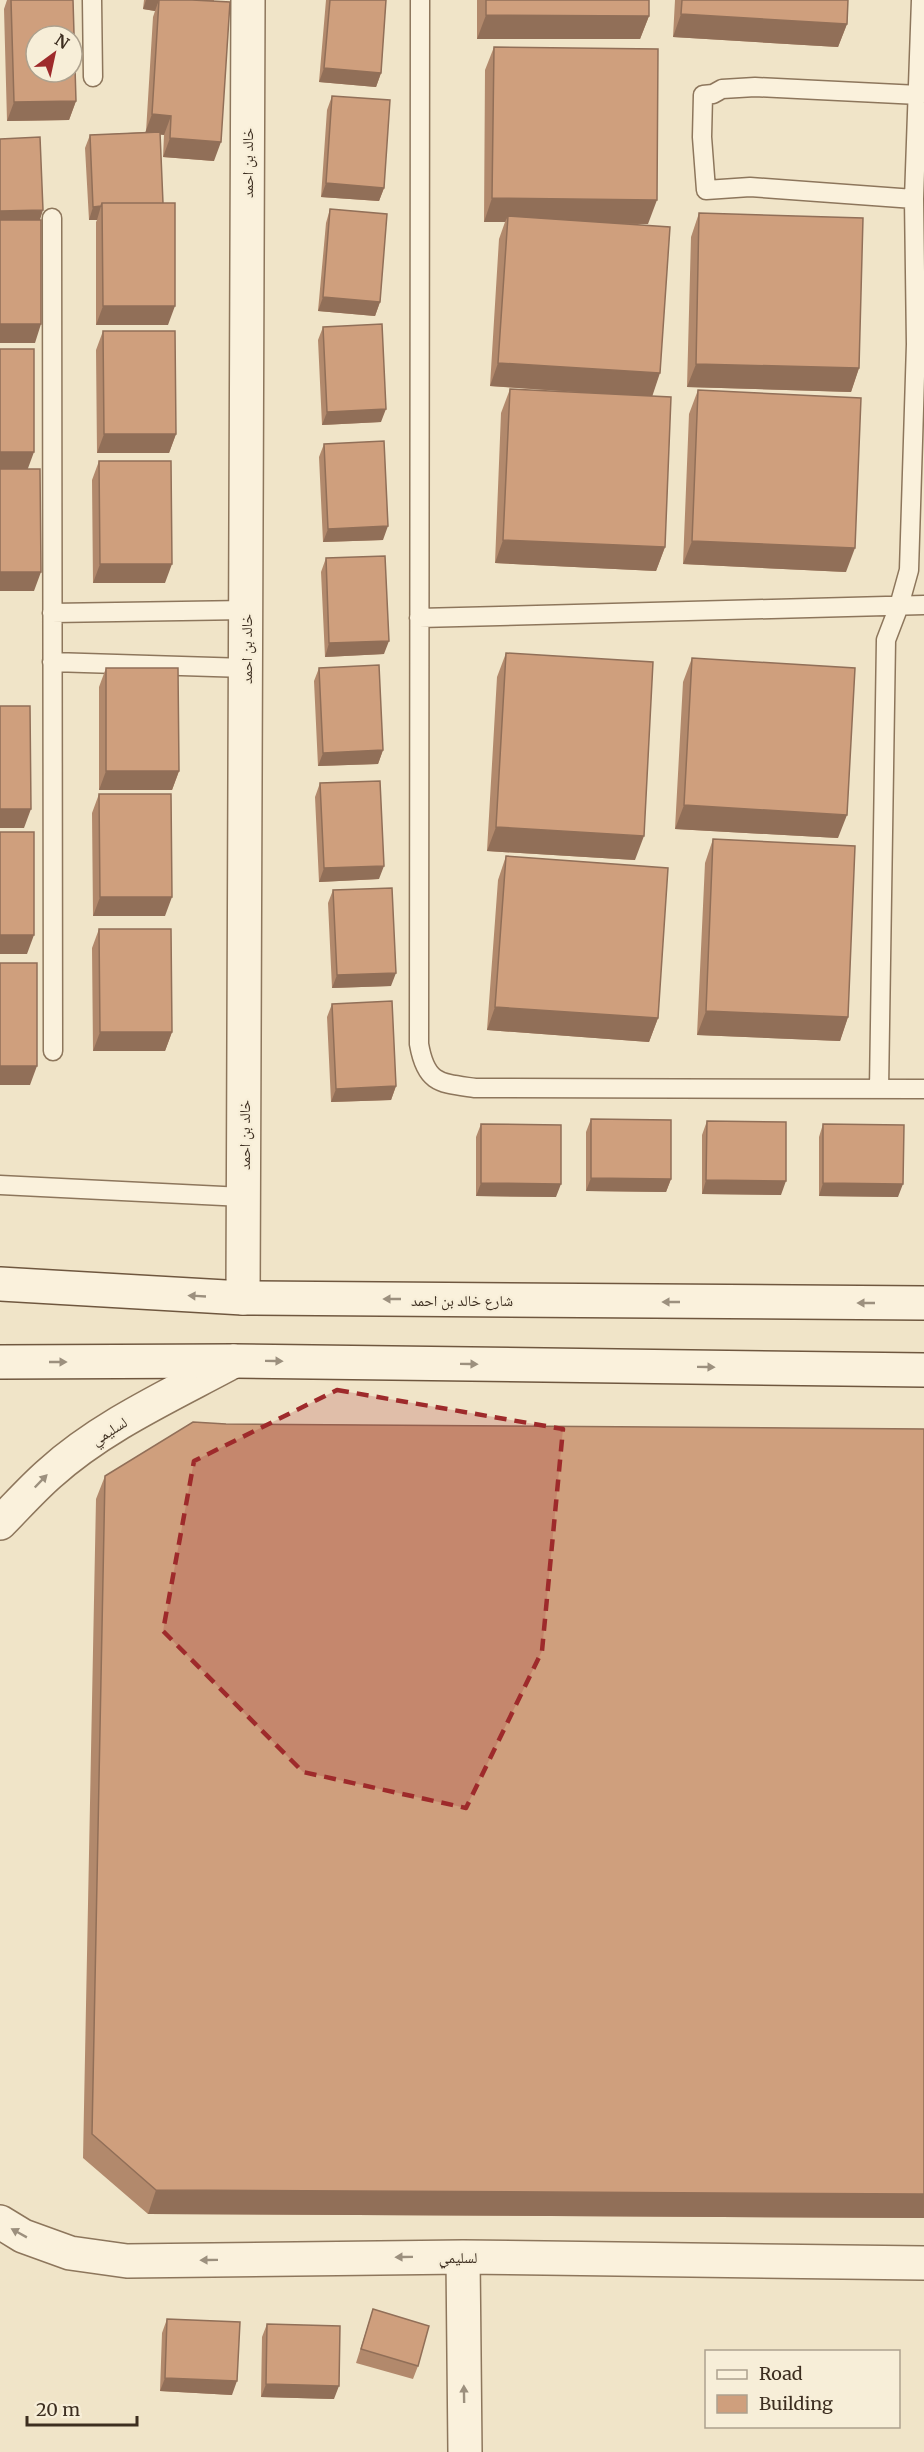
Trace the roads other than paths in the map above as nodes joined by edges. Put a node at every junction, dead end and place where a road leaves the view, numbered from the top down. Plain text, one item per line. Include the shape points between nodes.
1 (92, 0) edge
2 (248, 0) edge
3 (420, 0) edge
4 (921, 0) edge
5 (93, 77) dead end
6 (919, 96) junction
7 (914, 198) junction
8 (52, 218) dead end
9 (920, 344) edge
10 (924, 605) edge
11 (899, 606) junction
12 (246, 610) junction
13 (52, 613) junction
14 (419, 618) junction
15 (52, 662) junction
16 (246, 668) junction
17 (53, 1051) dead end
18 (879, 1089) junction
19 (924, 1089) edge
20 (0, 1185) edge
21 (243, 1197) junction
22 (0, 1284) edge
23 (243, 1298) junction
24 (924, 1303) edge
25 (234, 1361) junction
26 (0, 1362) edge
27 (924, 1371) edge
28 (0, 1523) edge
29 (0, 2222) edge
30 (463, 2257) junction
31 (924, 2263) edge
32 (465, 2452) edge

1 - 5 lane
2 - 12 street, خالد بن احمد
3 - 14 lane
4 - 6 lane
6 - 7 lane
6 - 7 lane via 755,87 722,89 703,95 706,190 750,187
7 - 9 lane
8 - 13 lane
9 - 11 lane via 909,570
10 - 11 lane
11 - 14 lane
11 - 18 lane via 886,640
12 - 13 lane
12 - 16 street, خالد بن احمد
13 - 15 lane
14 - 18 lane via 419,1044 428,1072 438,1082 475,1088
15 - 16 lane
15 - 17 lane
16 - 21 street, خالد بن احمد
18 - 19 lane
20 - 21 lane
21 - 23 street, خالد بن احمد
23 -> 22 street, شارع خالد بن احمد
24 -> 23 street, شارع خالد بن احمد
26 -> 25 street
25 -> 27 street
28 -> 25 street, لسليمي via 49,1473 93,1440
30 -> 29 street, لسليمي via 127,2261 70,2253 23,2236
30 - 31 street, لسليمي
32 -> 30 street

